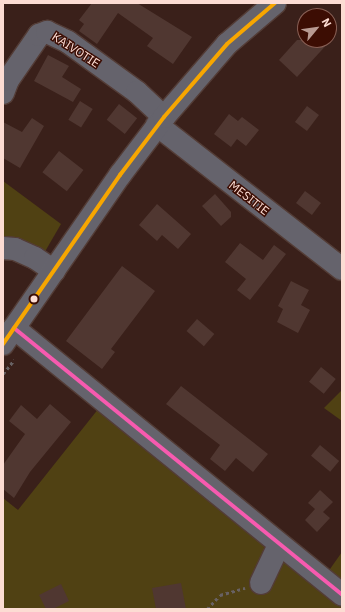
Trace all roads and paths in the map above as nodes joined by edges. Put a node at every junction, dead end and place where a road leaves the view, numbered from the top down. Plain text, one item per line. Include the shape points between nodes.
1 (275, 3) edge
2 (3, 93) edge
3 (161, 121) junction
4 (3, 248) edge
5 (342, 269) edge
6 (54, 271) junction
7 (9, 336) edge
8 (279, 545) junction
9 (262, 583) joint
10 (342, 595) edge
11 (207, 609) edge

1 - 3 street via 227,44
2 - 3 street, KAIVOTIE via 8,80 39,35 47,32 68,42 131,88
3 - 5 street, MESITIE
3 - 6 street
4 - 6 street via 15,249 35,258
6 - 7 street
7 - 8 street
8 - 9 street
8 - 10 street
9 - 11 path via 220,594

